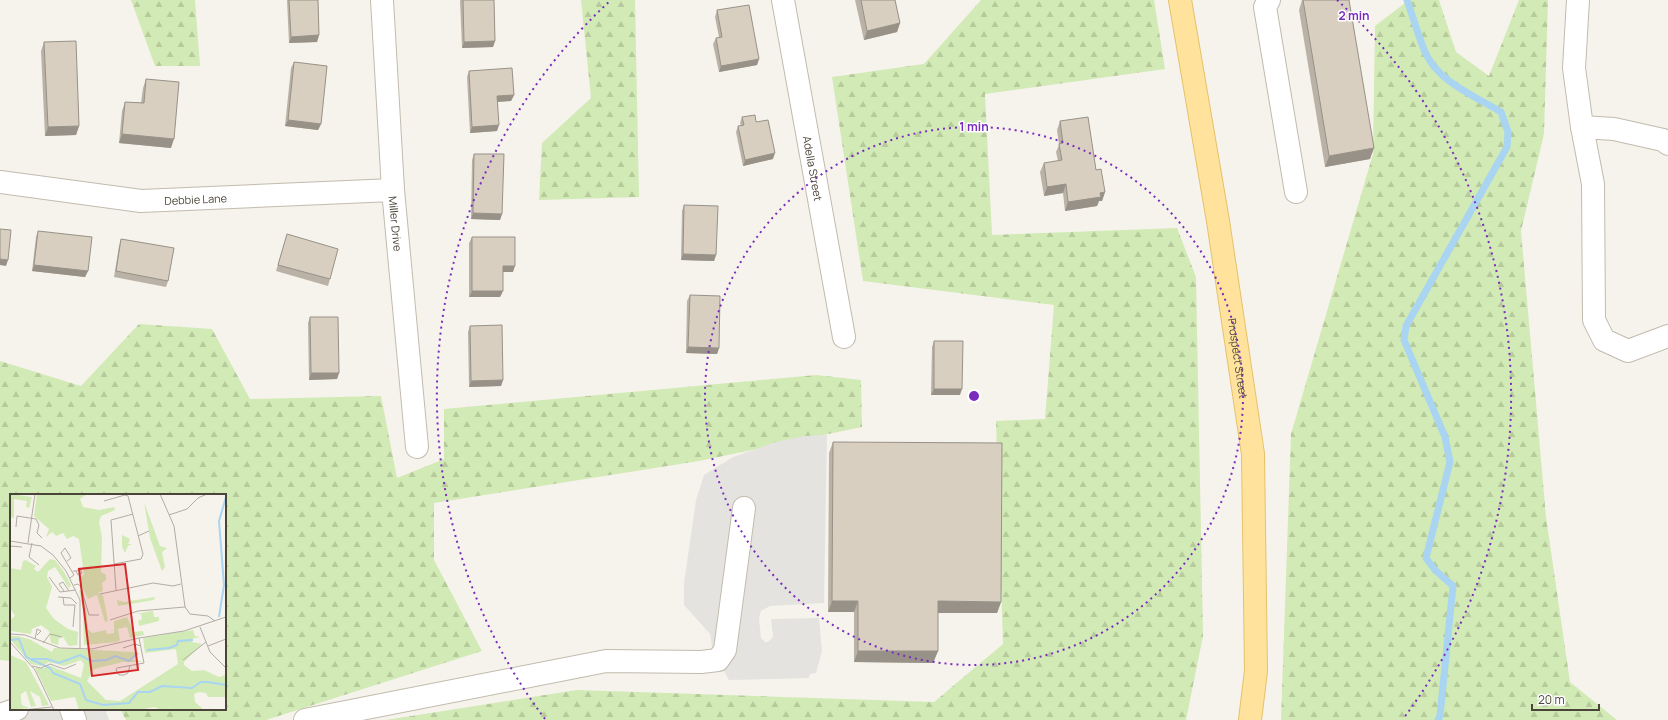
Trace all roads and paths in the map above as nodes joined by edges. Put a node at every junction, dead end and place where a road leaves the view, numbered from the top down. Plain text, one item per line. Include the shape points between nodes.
1 (382, 0) edge
2 (783, 0) edge
3 (1180, 0) edge
4 (1269, 0) edge
5 (1578, 0) edge
6 (1582, 127) junction
7 (1668, 144) edge
8 (0, 182) edge
9 (393, 190) junction
10 (1296, 192) dead end
11 (1668, 336) edge
12 (844, 337) dead end
13 (417, 447) dead end
14 (744, 508) dead end
15 (14, 710) edge
16 (71, 710) edge
17 (6, 720) edge
18 (75, 720) edge
19 (305, 720) edge
20 (1250, 720) edge

1 - 9 street, Miller Drive
2 - 12 street, Adella Street
3 - 20 main road, Prospect Street via 1253,454 1256,671
4 - 10 street via 1265,7
5 - 6 street via 1574,68
6 - 7 street via 1614,129 1663,140
6 - 11 street via 1593,184 1594,320 1604,340 1628,351
8 - 9 street, Debbie Lane via 141,201
9 - 13 street, Miller Drive
14 - 19 street via 725,650 718,660 606,660
15 - 17 street via 3,714
16 - 18 street

